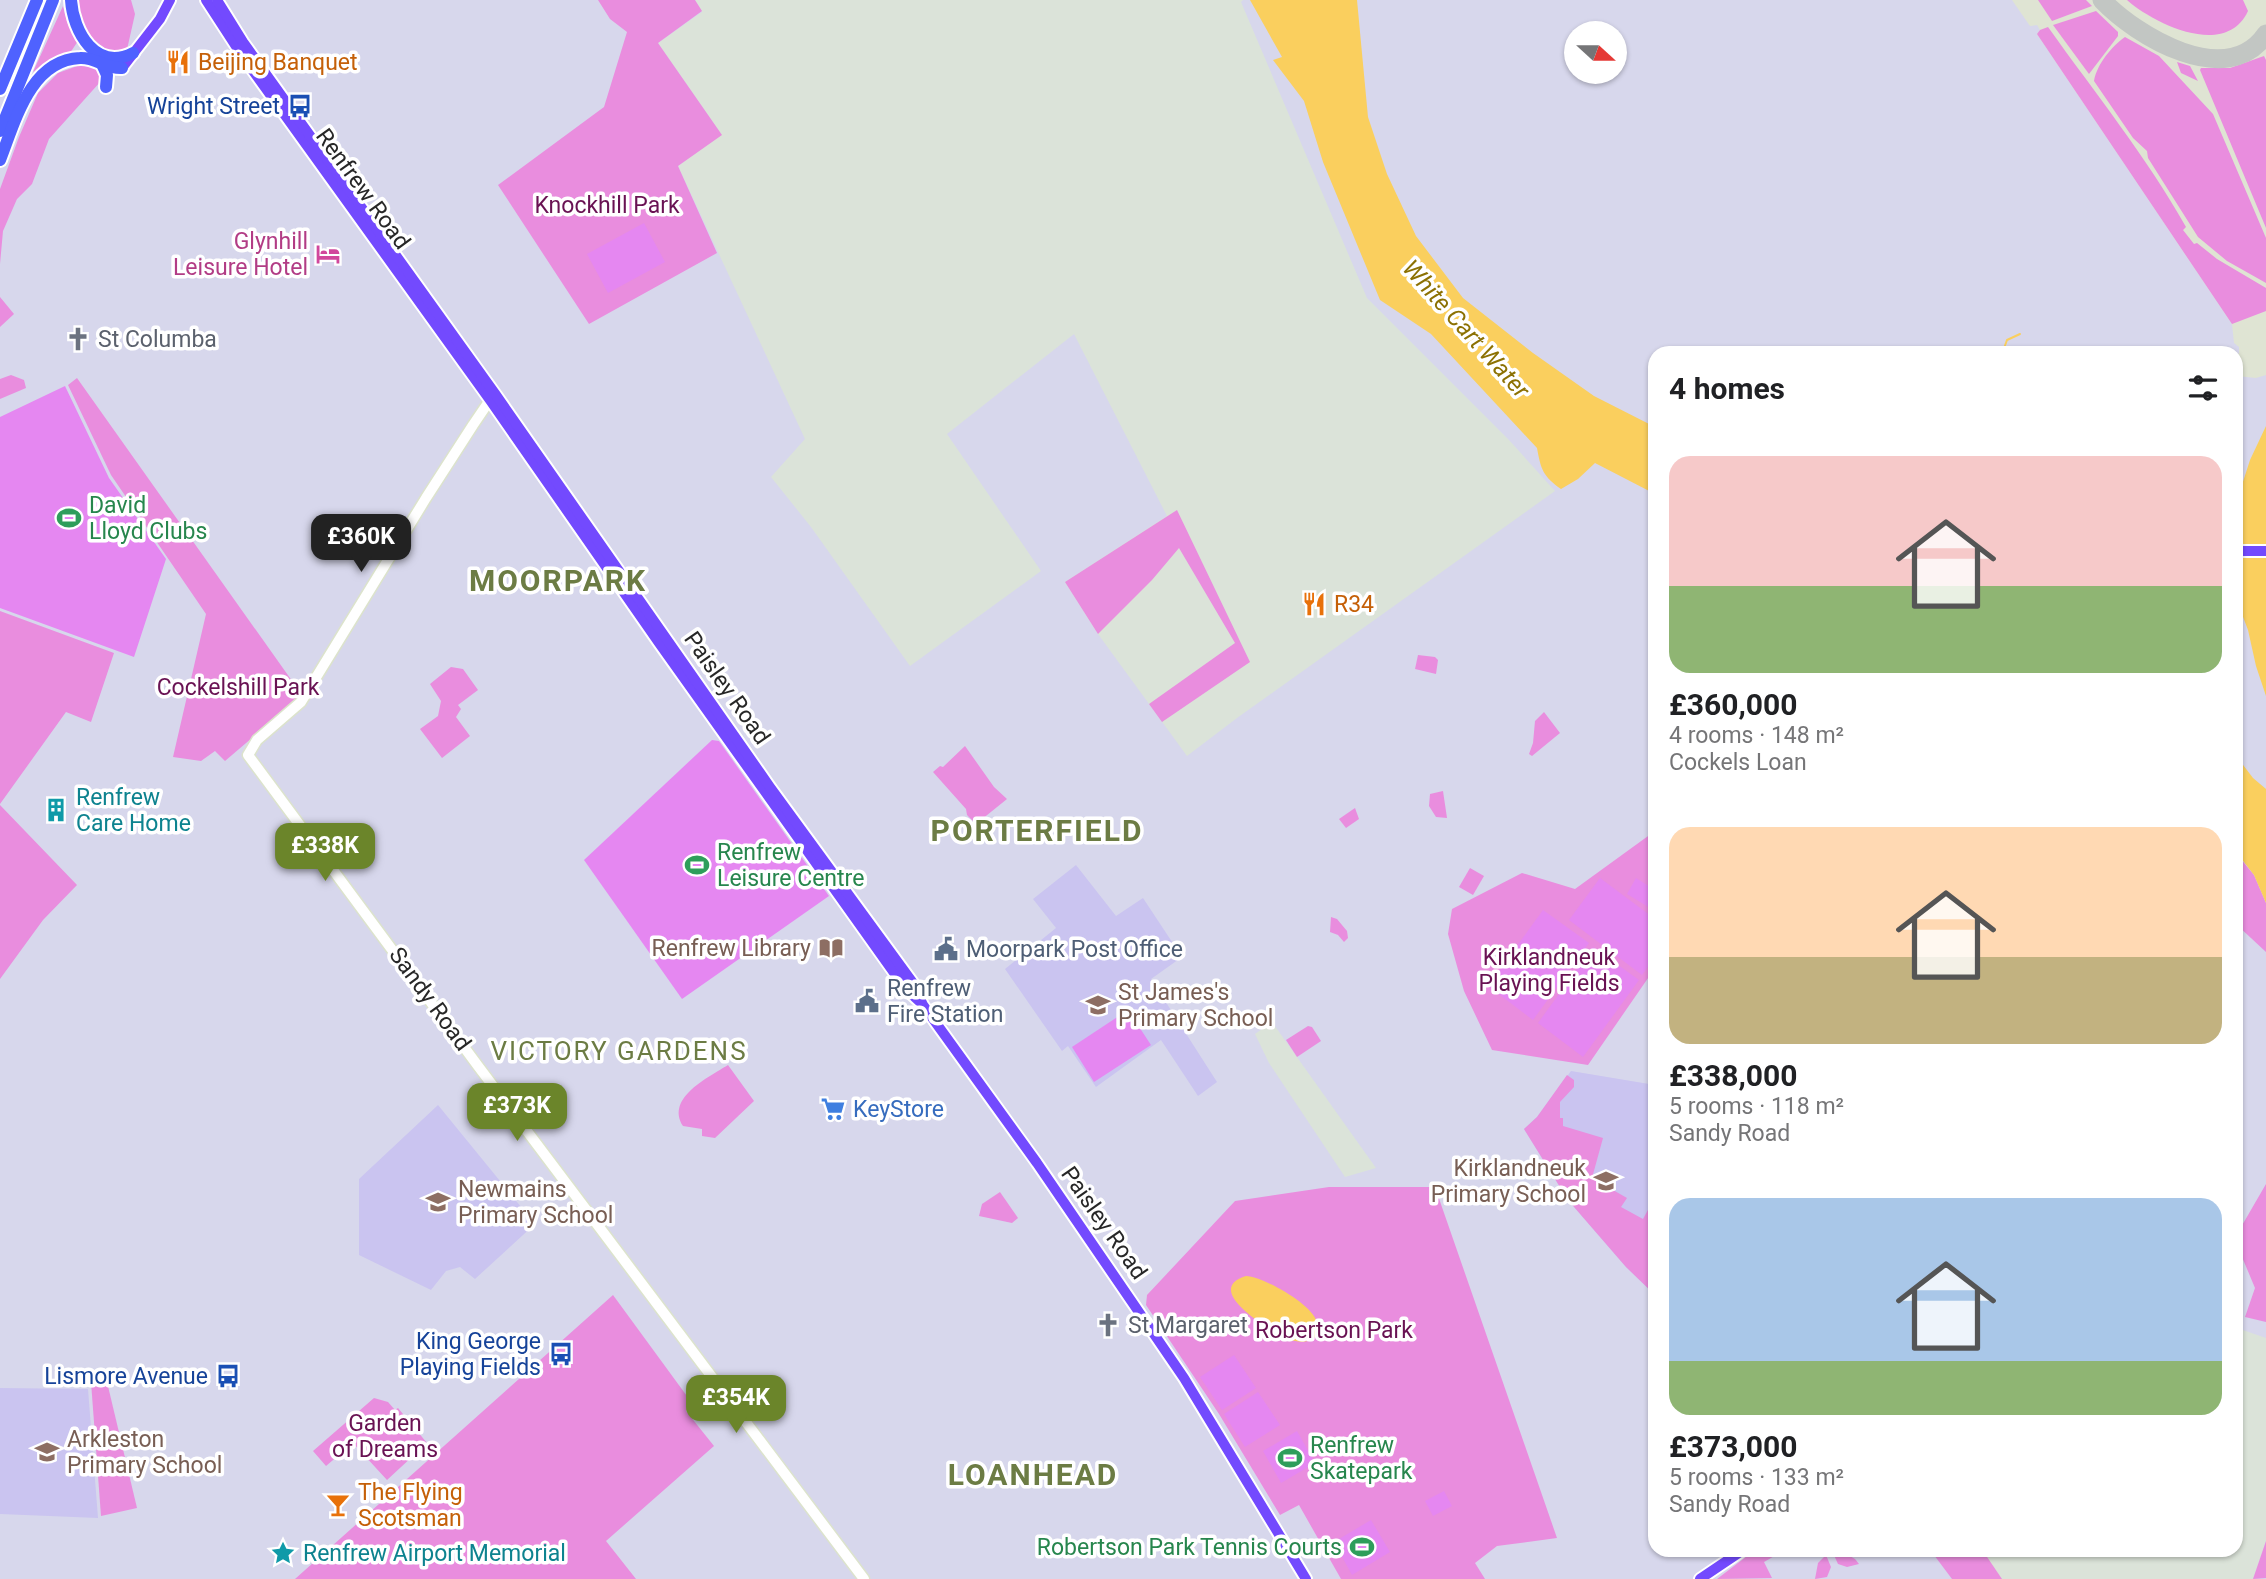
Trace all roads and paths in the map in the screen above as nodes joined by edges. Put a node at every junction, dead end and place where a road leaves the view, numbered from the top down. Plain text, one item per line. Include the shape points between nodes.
1 (28, 0) edge
2 (37, 0) edge
3 (53, 0) edge
4 (71, 0) edge
5 (170, 0) edge
6 (206, 0) edge
7 (217, 0) edge
8 (162, 3) edge
9 (152, 31) junction
10 (133, 53) junction
11 (102, 64) junction
12 (122, 68) joint
13 (0, 76) edge
14 (106, 87) dead end
15 (0, 89) edge
16 (0, 131) edge
17 (0, 160) edge
18 (493, 398) junction
19 (2243, 551) edge
20 (2266, 551) edge
21 (1733, 1557) edge
22 (864, 1579) edge
23 (1306, 1579) edge
24 (1700, 1579) edge

1 - 13 highway
2 - 15 highway
3 - 16 highway
4 - 10 highway via 76,25 92,48 116,60
5 - 9 main road
6 - 18 main road, Renfrew Road
7 - 18 main road, Renfrew Road
8 - 9 main road
9 - 10 main road
10 - 12 main road
11 - 12 highway
11 - 14 highway
11 - 17 highway via 76,58 44,73 29,92
18 - 22 main road, Sandy Road via 301,702 257,740 248,755
18 - 23 main road, Paisley Road via 912,983 1177,1367
19 - 20 main road
21 - 24 main road

